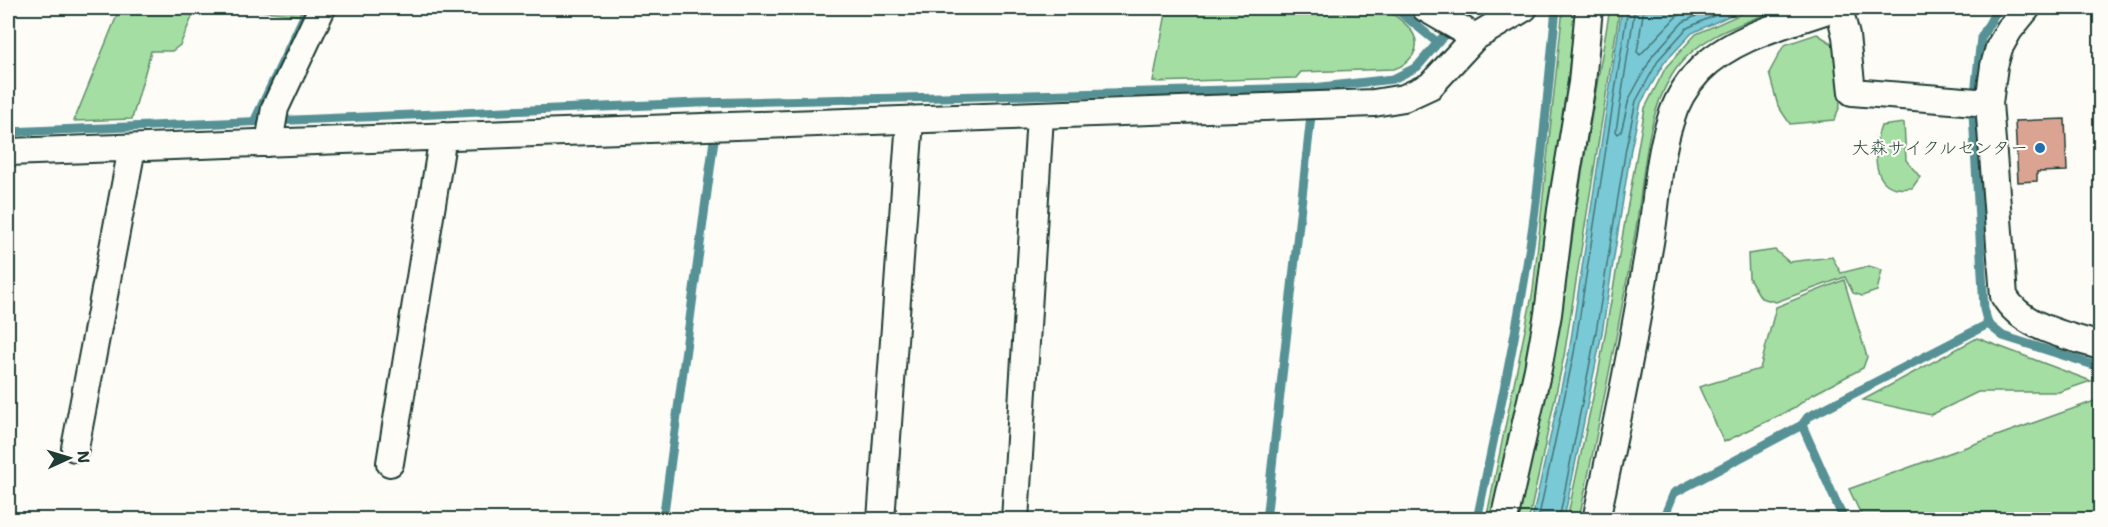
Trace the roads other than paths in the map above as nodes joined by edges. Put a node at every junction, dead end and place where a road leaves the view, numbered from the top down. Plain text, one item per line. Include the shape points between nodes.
1 (322, 8) edge
2 (1524, 8) edge
3 (1589, 8) edge
4 (1833, 8) edge
5 (1839, 8) edge
6 (2026, 8) edge
7 (1452, 24) edge
8 (1978, 103) junction
9 (1040, 116) junction
10 (910, 120) junction
11 (443, 136) junction
12 (268, 143) junction
13 (132, 148) junction
14 (8, 152) edge
15 (2100, 346) edge
16 (75, 448) dead end
17 (390, 463) dead end
18 (881, 519) edge
19 (1015, 519) edge
20 (1504, 519) edge
21 (1596, 519) edge

1 - 12 street via 275,108
2 - 7 street
3 - 20 street via 1584,71 1548,314
4 - 21 street via 1722,52 1699,72 1678,102 1664,144 1635,333
5 - 8 street via 1852,92
6 - 8 street via 1999,48
7 - 9 street via 1430,86 1404,98 1374,103
8 - 15 street via 2008,304 2042,327
9 - 10 street
9 - 19 street
10 - 11 street
10 - 18 street
11 - 12 street
11 - 17 street
12 - 13 street
13 - 14 street
13 - 16 street

